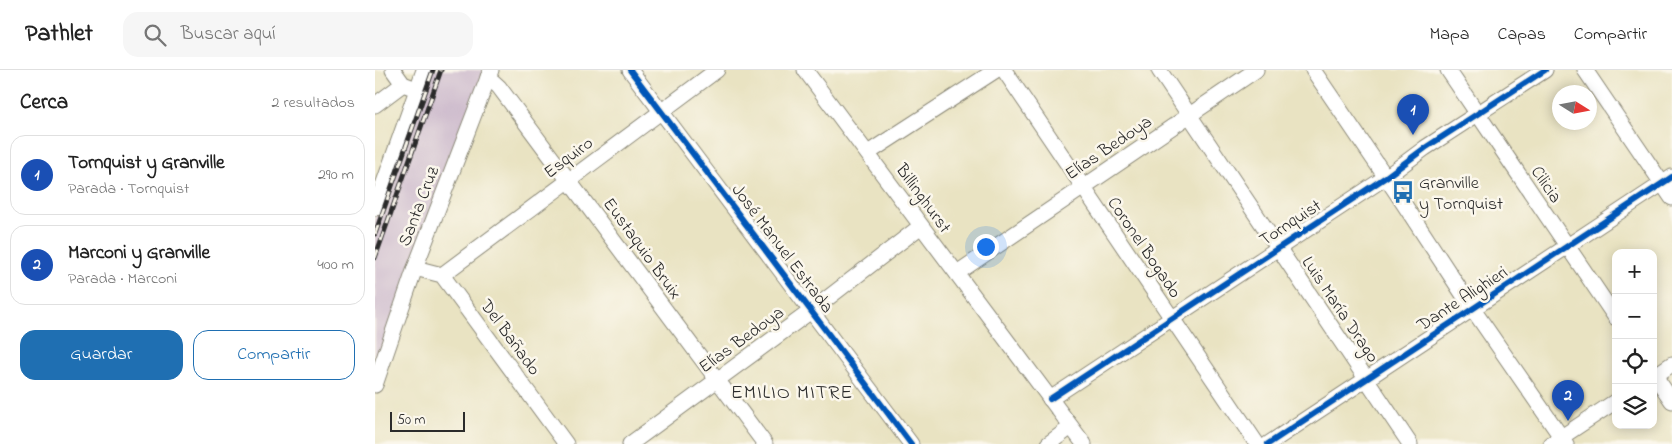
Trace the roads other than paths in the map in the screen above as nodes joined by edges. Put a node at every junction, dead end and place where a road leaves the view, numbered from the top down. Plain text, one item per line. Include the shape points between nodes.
1 (393, 70) edge
2 (424, 70) edge
3 (630, 70) edge
4 (717, 70) edge
5 (805, 70) edge
6 (996, 70) edge
7 (1004, 70) edge
8 (1159, 70) edge
9 (1256, 70) edge
10 (1313, 70) edge
11 (1449, 70) edge
12 (1545, 70) edge
13 (1585, 70) edge
14 (489, 74) edge
15 (410, 87) junction
16 (375, 105) edge
17 (662, 111) junction
18 (1477, 114) junction
19 (1190, 115) junction
20 (868, 153) junction
21 (1386, 177) junction
22 (569, 180) junction
23 (1667, 180) edge
24 (1083, 187) junction
25 (1672, 198) edge
26 (375, 208) edge
27 (921, 226) junction
28 (1567, 246) junction
29 (1278, 248) junction
30 (415, 268) junction
31 (957, 273) junction
32 (442, 275) junction
33 (1473, 308) junction
34 (811, 311) junction
35 (1612, 312) edge
36 (1170, 318) junction
37 (1672, 364) edge
38 (1657, 373) edge
39 (1365, 379) junction
40 (1657, 379) edge
41 (717, 380) junction
42 (375, 385) edge
43 (1050, 399) junction
44 (1672, 401) edge
45 (1612, 404) edge
46 (1071, 427) junction
47 (1559, 442) edge
48 (566, 444) edge
49 (630, 444) edge
50 (765, 444) edge
51 (911, 444) edge
52 (1049, 444) edge
53 (1084, 444) edge
54 (1257, 444) edge
55 (1268, 444) edge
56 (1410, 444) edge

1 - 15 street
2 - 15 street
3 - 17 street, José Manuel Estrada
4 - 17 street, Esquiro
5 - 20 street, Billinghurst
6 - 20 street
7 - 24 street, Coronel Bogado
8 - 19 street, Luis María Drago
9 - 19 street, Elías Bedoya
10 - 21 street
11 - 18 street, Cilicia
12 - 18 street, Tornquist
13 - 23 street
14 - 22 street, Eustaquio Bruix
14 - 30 street, Santa Cruz
15 - 16 street
15 - 26 street
17 - 22 street, Esquiro
17 - 34 street, José Manuel Estrada
18 - 21 street, Tornquist
18 - 28 street, Cilicia
19 - 24 street, Elías Bedoya
19 - 29 street, Luis María Drago
20 - 27 street, Billinghurst
21 - 29 street, Tornquist
21 - 33 street
22 - 32 street, Esquiro
22 - 41 street, Eustaquio Bruix
23 - 25 street
23 - 28 street, Dante Alighieri
24 - 31 street, Elías Bedoya
24 - 36 street, Coronel Bogado
27 - 31 street, Billinghurst
27 - 34 street, Elías Bedoya
28 - 33 street, Dante Alighieri
28 - 35 street, Cilicia
29 - 36 street, Tornquist
29 - 39 street, Luis María Drago
30 - 32 street
30 - 42 street, Santa Cruz
31 - 43 street, Billinghurst
32 - 48 street, Del Bañado
33 - 39 street, Dante Alighieri
33 - 47 street
34 - 41 street, Elías Bedoya
34 - 51 street, José Manuel Estrada
36 - 43 street, Tornquist
36 - 54 street, Coronel Bogado
37 - 38 street
39 - 55 street, Dante Alighieri
39 - 56 street, Luis María Drago
40 - 44 street
41 - 49 street, Elías Bedoya
41 - 50 street, Eustaquio Bruix
43 - 46 street, Billinghurst
45 - 47 street
46 - 52 street
46 - 53 street, Billinghurst

